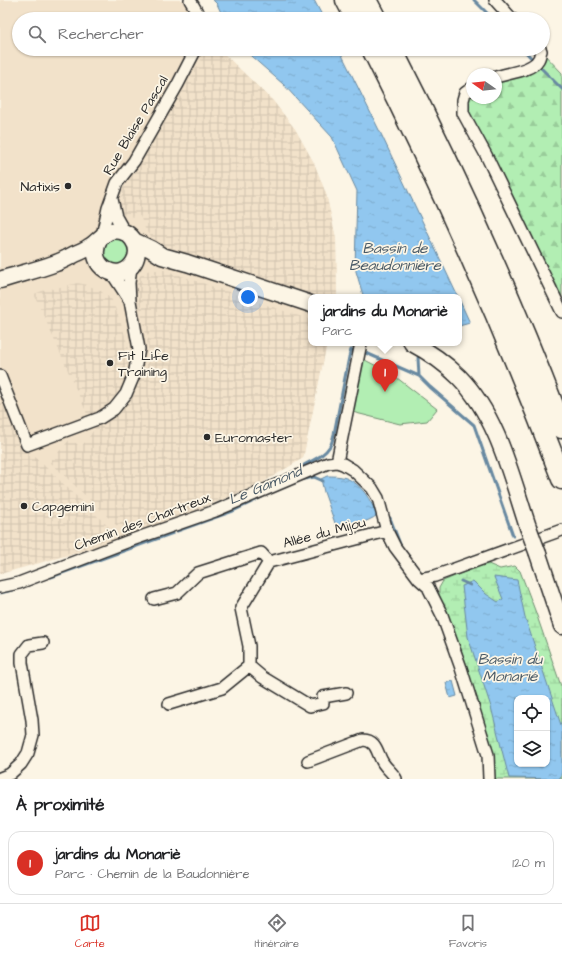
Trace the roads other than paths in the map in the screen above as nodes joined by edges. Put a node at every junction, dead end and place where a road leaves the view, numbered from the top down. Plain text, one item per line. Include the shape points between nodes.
1 (190, 0) edge
2 (346, 0) edge
3 (366, 0) edge
4 (494, 0) edge
5 (197, 12) edge
6 (352, 12) edge
7 (372, 12) edge
8 (505, 12) edge
9 (192, 56) edge
10 (376, 56) edge
11 (396, 56) edge
12 (539, 56) edge
13 (502, 75) edge
14 (466, 92) edge
15 (112, 196) junction
16 (130, 237) junction
17 (100, 238) junction
18 (162, 256) junction
19 (56, 263) junction
20 (133, 264) junction
21 (105, 268) junction
22 (0, 280) edge
23 (130, 301) junction
24 (308, 303) edge
25 (562, 312) edge
26 (360, 346) edge
27 (418, 346) edge
28 (0, 376) edge
29 (562, 428) edge
30 (337, 462) junction
31 (562, 479) edge
32 (562, 530) edge
33 (387, 531) junction
34 (269, 562) junction
35 (419, 579) junction
36 (0, 587) edge
37 (154, 599) dead end
38 (562, 626) edge
39 (43, 643) dead end
40 (249, 666) junction
41 (346, 693) dead end
42 (169, 704) dead end
43 (308, 761) dead end
44 (0, 778) edge
45 (396, 779) edge
46 (489, 779) edge

1 - 5 street
2 - 6 highway
3 - 7 highway
4 - 8 street
9 - 15 street, Rue Blaise Pascal via 134,161 117,183
10 - 31 highway via 471,255
11 - 29 highway via 483,240
12 - 13 street via 536,63
14 - 25 street via 463,113
15 - 16 street, Rue Blaise Pascal via 116,217
15 - 17 street, Rue Blaise Pascal
16 - 17 main road via 120,231 110,231
16 - 18 main road
16 - 20 main road via 137,252
17 - 19 main road via 89,247
17 - 21 main road via 95,252 96,258
18 - 20 main road
18 - 24 main road
19 - 21 main road
19 - 22 main road
20 - 21 main road via 116,273
20 - 23 street via 129,283
21 - 23 street
23 - 28 street via 139,349 134,375 126,394 114,409 100,418 26,445
26 - 30 street
27 - 38 main road, bridge via 430,352 459,377 489,419
30 - 33 street via 353,470 372,488 378,498
30 - 36 street, Chemin des Chartreux via 328,462 215,511 19,583
32 - 35 street via 435,576
33 - 34 street, Allée du Mijou
33 - 35 street via 395,547
34 - 37 street, Allée du Mijou via 261,553 205,571 198,574 178,593
34 - 40 street, Allée du Mijou via 241,608 249,646
35 - 46 street via 428,587 442,615 461,668 488,755
39 - 44 street via 29,645 22,654 33,735 28,753 10,774
40 - 41 street via 262,677 310,706 323,703 323,697
40 - 42 street via 222,688
43 - 45 street via 366,740 376,747 384,764

